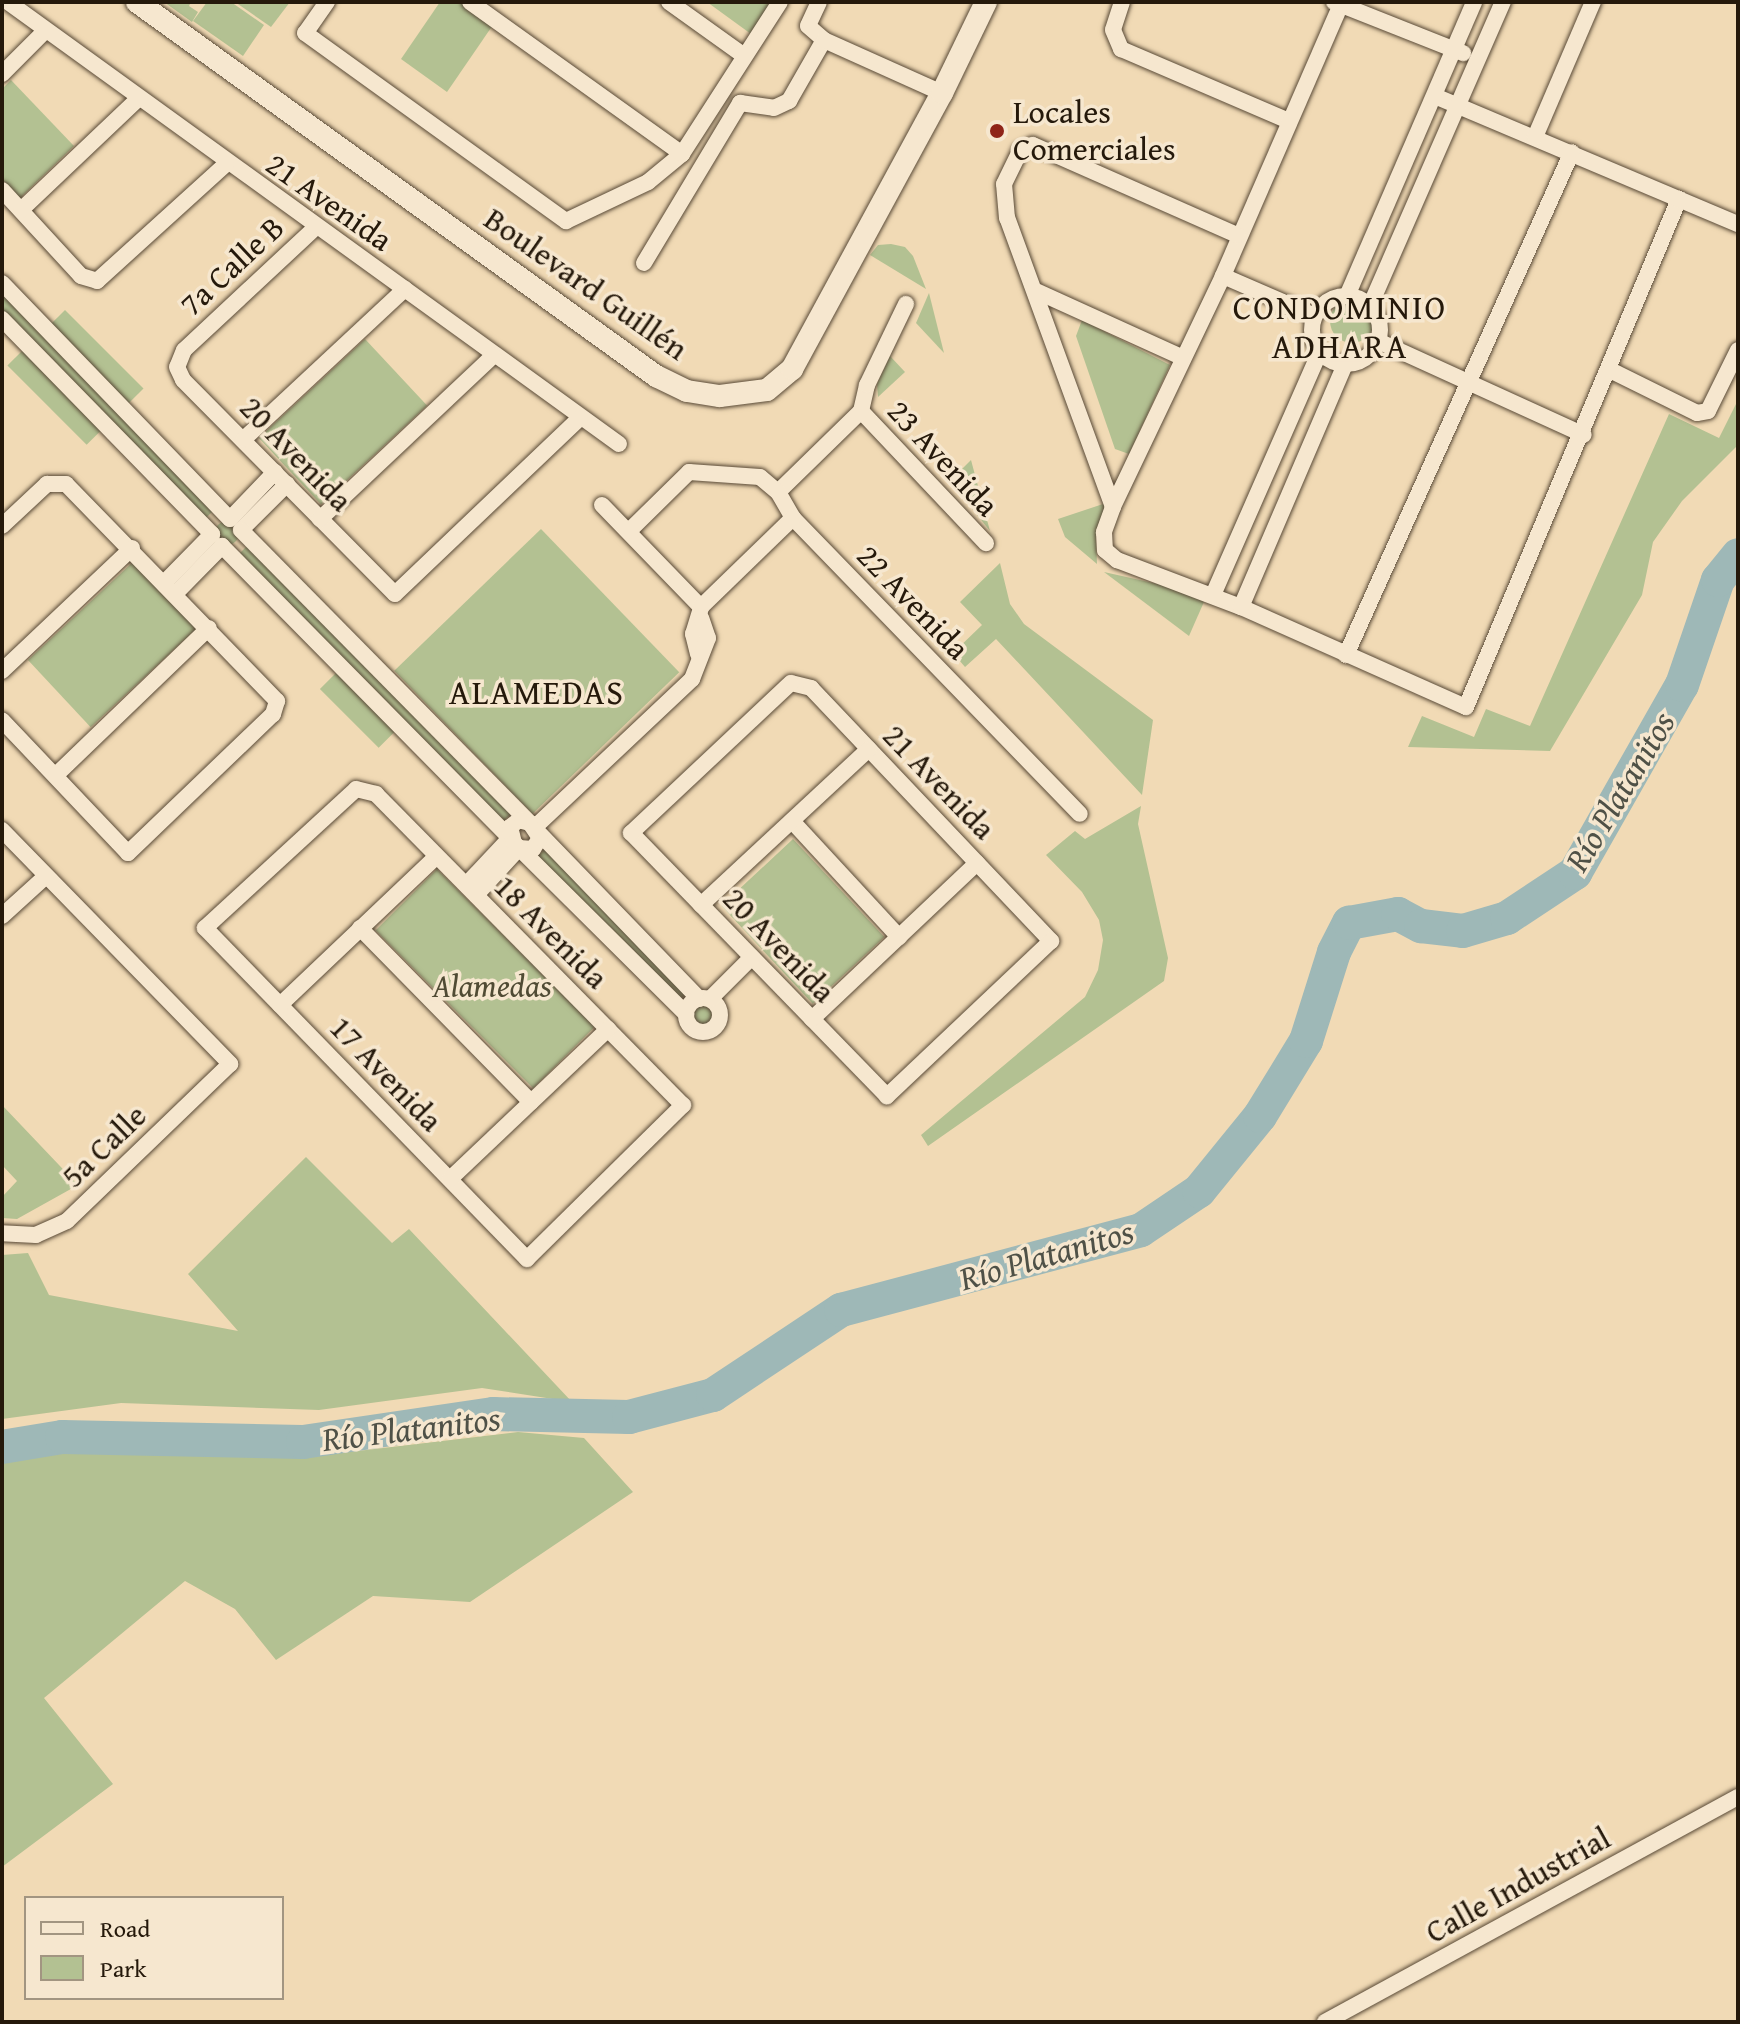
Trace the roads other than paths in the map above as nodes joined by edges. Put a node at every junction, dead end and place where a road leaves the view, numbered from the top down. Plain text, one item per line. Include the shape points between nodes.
1 (8, 2) edge
2 (137, 2) edge
3 (327, 2) edge
4 (470, 2) edge
5 (669, 2) edge
6 (780, 2) edge
7 (819, 2) edge
8 (986, 2) edge
9 (1122, 2) edge
10 (1474, 2) edge
11 (1503, 2) edge
12 (1593, 2) edge
13 (1339, 3) edge
14 (46, 30) junction
15 (824, 40) junction
16 (1455, 50) junction
17 (743, 55) junction
18 (1477, 60) junction
19 (2, 74) edge
20 (942, 93) junction
21 (1437, 97) junction
22 (139, 98) junction
23 (1459, 107) junction
24 (1287, 120) junction
25 (1535, 137) junction
26 (1572, 152) junction
27 (682, 154) junction
28 (226, 164) junction
29 (2, 190) edge
30 (1679, 199) junction
31 (21, 210) junction
32 (1738, 224) edge
33 (316, 227) junction
34 (1237, 235) junction
35 (644, 263) dead end
36 (1223, 276) junction
37 (2, 283) edge
38 (405, 289) junction
39 (1036, 291) junction
40 (1347, 296) junction
41 (906, 304) dead end
42 (1370, 306) junction
43 (1315, 316) junction
44 (2, 319) edge
45 (1378, 341) junction
46 (187, 347) joint
47 (1738, 350) edge
48 (1320, 351) junction
49 (493, 356) junction
50 (1184, 358) junction
51 (1345, 364) junction
52 (1610, 370) junction
53 (1470, 387) junction
54 (861, 411) junction
55 (580, 418) junction
56 (1584, 435) junction
57 (244, 439) junction
58 (619, 444) dead end
59 (281, 478) junction
60 (778, 492) junction
61 (602, 505) dead end
62 (1113, 507) junction
63 (793, 518) junction
64 (320, 519) junction
65 (235, 525) junction
66 (2, 526) edge
67 (629, 531) junction
68 (217, 540) junction
69 (986, 543) dead end
70 (132, 548) junction
71 (171, 587) junction
72 (1213, 595) junction
73 (1241, 607) junction
74 (701, 612) junction
75 (209, 628) junction
76 (1346, 655) junction
77 (2, 671) edge
78 (2, 720) edge
79 (869, 749) junction
80 (56, 775) junction
81 (1080, 814) dead end
82 (792, 821) junction
83 (534, 828) junction
84 (2, 830) edge
85 (631, 833) joint
86 (515, 843) junction
87 (437, 856) junction
88 (977, 863) junction
89 (46, 876) junction
90 (471, 890) junction
91 (701, 905) junction
92 (2, 916) edge
93 (205, 928) joint
94 (360, 928) junction
95 (899, 937) junction
96 (755, 961) junction
97 (709, 1001) junction
98 (280, 1005) junction
99 (686, 1014) junction
100 (812, 1019) junction
101 (608, 1029) junction
102 (887, 1096) joint
103 (531, 1102) junction
104 (450, 1179) junction
105 (2, 1233) edge
106 (527, 1259) joint
107 (1738, 1797) edge
108 (1325, 2022) edge

1 - 14 street, 21 Avenida
2 - 20 main road, Boulevard Guillén via 656,376 703,395 755,394 776,385 792,369
3 - 27 street via 305,33 566,221 648,182
4 - 27 street
5 - 17 street
6 - 17 street
7 - 15 street via 808,26
8 - 20 main road, Boulevard Guillén
9 - 24 street via 1113,30 1121,49
10 - 16 street
11 - 18 street
12 - 25 street
13 - 16 street
13 - 24 street
14 - 19 street
14 - 22 street, 21 Avenida
15 - 20 street
15 - 35 street via 789,101 774,108 740,103
16 - 18 street
16 - 21 street
17 - 27 street
18 - 23 street
21 - 23 street
21 - 40 street
22 - 28 street, 21 Avenida
22 - 31 street
23 - 25 street
23 - 42 street
24 - 34 street
25 - 26 street
26 - 30 street
26 - 53 street
28 - 31 street via 105,277 93,281 81,276
28 - 33 street, 21 Avenida
29 - 31 street
30 - 32 street
30 - 52 street
33 - 38 street, 21 Avenida
33 - 46 street, 7a Calle B
34 - 36 street
34 - 39 street via 1033,145 1020,151 1004,184 1007,218
36 - 43 street
36 - 50 street
37 - 65 street
38 - 49 street, 21 Avenida
38 - 57 street
39 - 50 street
39 - 62 street
40 - 42 street
40 - 43 street via 1325,303
41 - 54 street via 867,385
42 - 45 street via 1379,321
43 - 48 street via 1312,333
44 - 68 street
45 - 51 street via 1362,360
45 - 53 street
46 - 57 street, 20 Avenida via 177,363 180,376
47 - 52 street via 1708,411 1697,413
48 - 51 street
48 - 72 street
49 - 55 street, 21 Avenida
49 - 64 street
50 - 62 street
51 - 73 street
52 - 56 street
53 - 56 street
53 - 76 street
54 - 60 street
54 - 69 street, 23 Avenida
55 - 58 street, 21 Avenida
55 - 64 street, 20 Avenida via 395,594
56 - 76 street via 1466,707
57 - 59 street, 20 Avenida
59 - 64 street, 20 Avenida
59 - 65 street
60 - 63 street, 22 Avenida
60 - 67 street via 760,477 689,472
61 - 67 street
62 - 72 street via 1104,532 1105,550 1117,560
63 - 74 street
63 - 81 street, 22 Avenida
65 - 68 street via 214,521
65 - 68 street via 239,545
65 - 83 street
66 - 70 street via 47,484 66,484
67 - 74 street
68 - 71 street
68 - 86 street
70 - 71 street
70 - 77 street
71 - 75 street
72 - 73 street
73 - 76 street
74 - 83 street via 709,633 692,679
75 - 80 street
75 - 80 street via 271,690 277,701 273,714 128,853
78 - 80 street
79 - 82 street
79 - 85 street, 21 Avenida via 811,688 791,683
79 - 88 street, 21 Avenida
82 - 91 street
82 - 95 street
83 - 86 street via 537,847
83 - 86 street via 513,822
83 - 97 street
84 - 89 street
85 - 91 street, 20 Avenida
86 - 90 street
86 - 99 street
87 - 90 street, 18 Avenida
87 - 93 street, 18 Avenida via 380,797 361,789 344,796
87 - 94 street
88 - 95 street
88 - 102 street, 21 Avenida via 1051,941
89 - 92 street
89 - 105 street, 5a Calle via 230,1064 67,1221 36,1235
90 - 101 street, 18 Avenida
91 - 96 street, 20 Avenida
93 - 98 street, 17 Avenida
94 - 98 street
94 - 103 street
95 - 100 street
96 - 97 street
96 - 100 street, 20 Avenida
97 - 99 street
97 - 99 street via 718,1022 710,1030 694,1029
98 - 104 street, 17 Avenida
100 - 102 street, 20 Avenida
101 - 103 street
101 - 106 street, 18 Avenida via 683,1105
103 - 104 street
104 - 106 street, 17 Avenida
107 - 108 street, Calle Industrial

